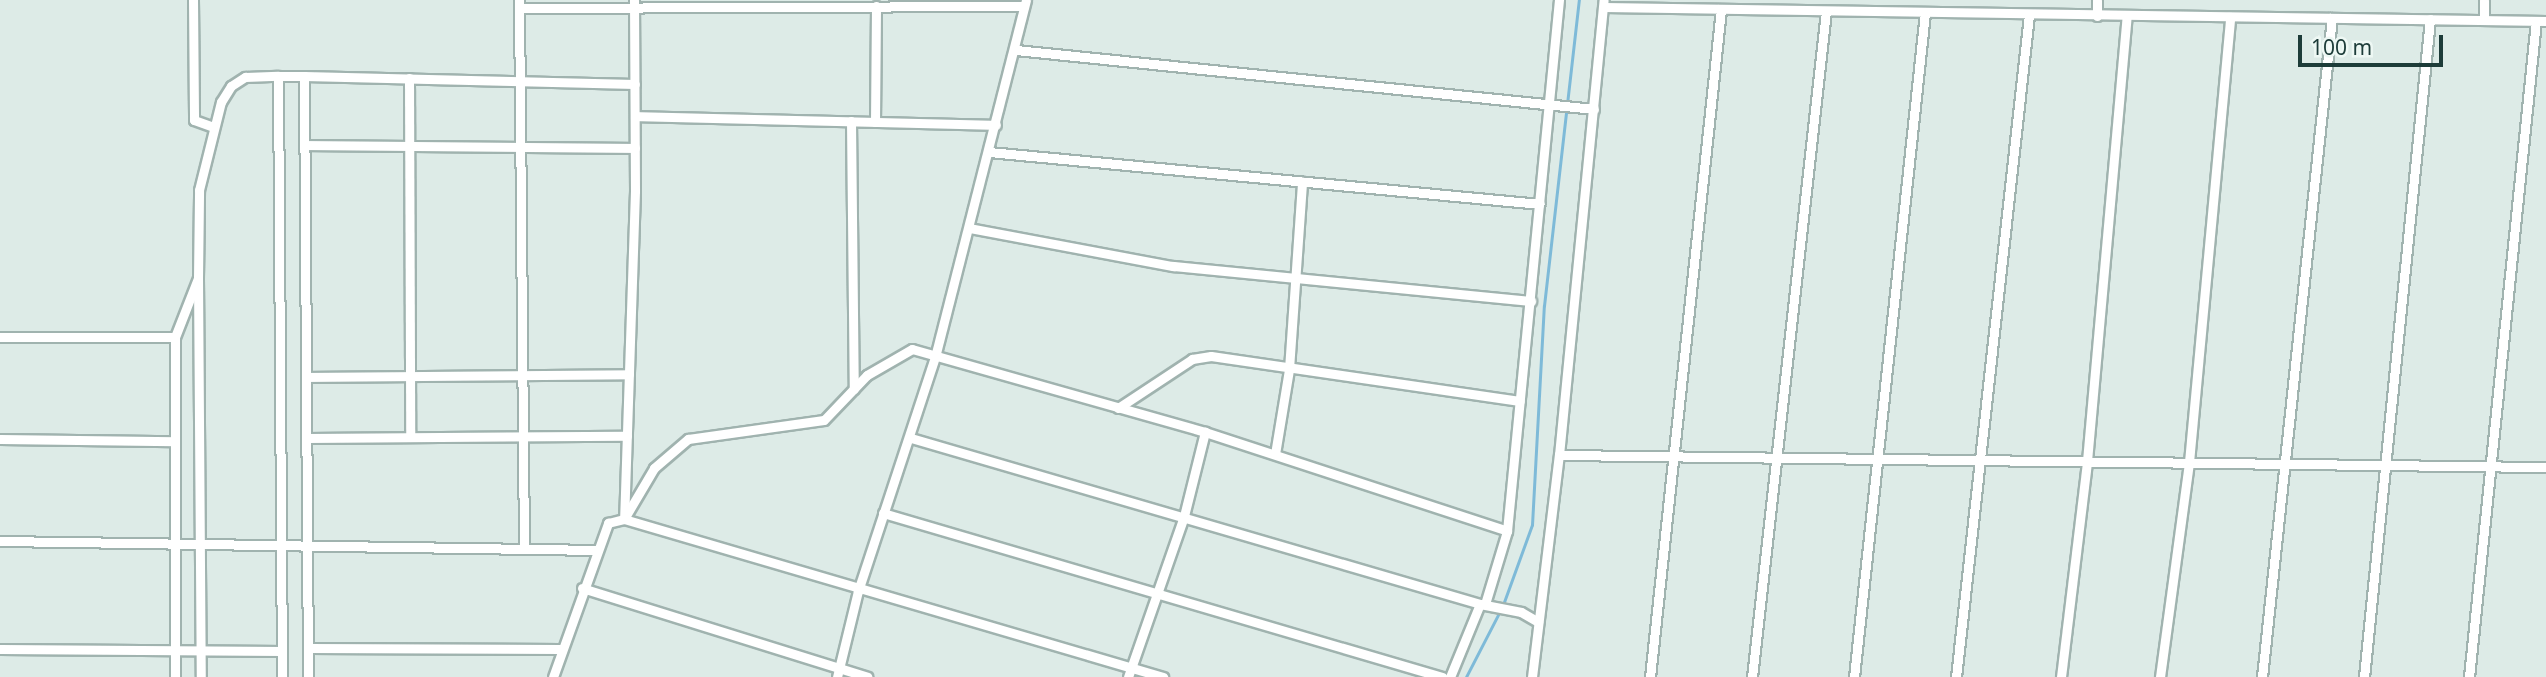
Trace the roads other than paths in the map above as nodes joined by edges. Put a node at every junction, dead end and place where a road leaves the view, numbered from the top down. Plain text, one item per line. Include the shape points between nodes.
1 (193, 0) edge
2 (1559, 0) edge
3 (2097, 0) edge
4 (2484, 0) edge
5 (1025, 3) edge
6 (1604, 3) edge
7 (519, 4) edge
8 (634, 4) edge
9 (876, 6) junction
10 (1721, 9) junction
11 (1826, 11) junction
12 (1925, 13) junction
13 (2029, 15) junction
14 (2096, 16) junction
15 (2127, 16) junction
16 (2230, 17) junction
17 (2332, 18) junction
18 (2430, 19) junction
19 (2484, 19) junction
20 (2541, 21) edge
21 (1016, 50) junction
22 (278, 76) junction
23 (304, 76) junction
24 (409, 78) junction
25 (520, 81) junction
26 (635, 84) junction
27 (1551, 103) junction
28 (1594, 108) junction
29 (635, 116) junction
30 (851, 121) junction
31 (875, 122) junction
32 (996, 125) junction
33 (213, 127) junction
34 (305, 145) junction
35 (409, 146) junction
36 (520, 147) junction
37 (635, 148) junction
38 (989, 152) junction
39 (1302, 181) junction
40 (1539, 204) junction
41 (969, 228) junction
42 (198, 278) junction
43 (1296, 280) junction
44 (1531, 301) junction
45 (0, 337) edge
46 (175, 337) junction
47 (935, 357) junction
48 (1289, 369) junction
49 (629, 374) junction
50 (522, 375) junction
51 (410, 376) junction
52 (307, 377) junction
53 (854, 389) junction
54 (1520, 401) junction
55 (1118, 408) junction
56 (1205, 432) junction
57 (523, 436) junction
58 (627, 436) junction
59 (410, 437) junction
60 (307, 438) junction
61 (911, 438) junction
62 (0, 439) edge
63 (175, 441) junction
64 (1275, 454) junction
65 (1559, 455) junction
66 (1676, 456) junction
67 (1778, 457) junction
68 (1983, 457) junction
69 (1880, 458) junction
70 (2087, 461) junction
71 (2189, 462) junction
72 (2287, 464) junction
73 (2387, 465) junction
74 (2493, 466) junction
75 (2546, 467) edge
76 (883, 513) junction
77 (1184, 516) junction
78 (624, 519) junction
79 (1507, 531) junction
80 (0, 541) edge
81 (175, 543) junction
82 (200, 544) junction
83 (281, 545) junction
84 (307, 545) junction
85 (524, 548) junction
86 (597, 550) junction
87 (582, 588) junction
88 (858, 591) junction
89 (1156, 595) junction
90 (1486, 604) junction
91 (1538, 622) junction
92 (308, 648) junction
93 (0, 649) edge
94 (561, 649) junction
95 (175, 651) junction
96 (201, 651) junction
97 (282, 651) junction
98 (1132, 667) junction
99 (839, 673) edge
100 (175, 677) edge
101 (201, 677) edge
102 (282, 677) edge
103 (308, 677) edge
104 (553, 677) edge
105 (867, 677) edge
106 (1128, 677) edge
107 (1163, 677) edge
108 (1443, 677) edge
109 (1450, 677) edge
110 (1532, 677) edge
111 (1650, 677) edge
112 (1752, 677) edge
113 (1854, 677) edge
114 (1956, 677) edge
115 (2061, 677) edge
116 (2160, 677) edge
117 (2262, 677) edge
118 (2364, 677) edge
119 (2469, 677) edge

1 - 33 street via 194,120
2 - 27 street
3 - 14 street
4 - 19 street
5 - 9 street
5 - 21 street
6 - 10 street
6 - 28 street
7 - 8 street
7 - 25 street
8 - 9 street
8 - 26 street
9 - 31 street
10 - 11 street
10 - 66 street
11 - 12 street
11 - 67 street
12 - 13 street
12 - 69 street
13 - 14 street
13 - 68 street
14 - 15 street
15 - 16 street
15 - 70 street
16 - 17 street
16 - 71 street
17 - 18 street
17 - 72 street
18 - 19 street
18 - 73 street
19 - 20 street
20 - 74 street
21 - 27 street
21 - 32 street
22 - 23 street
22 - 33 street via 245,77 231,86
22 - 83 street
23 - 24 street
23 - 34 street
24 - 25 street
24 - 35 street
25 - 26 street
25 - 36 street
26 - 29 street
27 - 28 street
27 - 40 street
28 - 65 street
29 - 30 street
29 - 37 street
30 - 31 street
30 - 53 street
31 - 32 street
32 - 38 street
33 - 42 street via 199,190
34 - 35 street
34 - 52 street
35 - 36 street
35 - 51 street
36 - 37 street
36 - 50 street
37 - 49 street
38 - 39 street
38 - 41 street
39 - 40 street
39 - 43 street
40 - 44 street
41 - 43 street via 1173,266
41 - 47 street
42 - 46 street
42 - 82 street
43 - 44 street
43 - 48 street
44 - 54 street
45 - 46 street
46 - 63 street
47 - 53 street via 912,349 867,375
47 - 55 street
47 - 61 street
48 - 54 street
48 - 55 street via 1211,356 1192,359
48 - 64 street
49 - 50 street
49 - 58 street
50 - 51 street
50 - 57 street
51 - 52 street
51 - 59 street
52 - 60 street
53 - 78 street via 824,420 688,439 654,468
54 - 79 street
55 - 56 street
56 - 64 street
56 - 77 street
57 - 58 street
57 - 59 street
57 - 85 street
58 - 78 street
59 - 60 street
60 - 84 street
61 - 76 street
61 - 77 street
62 - 63 street
63 - 81 street
64 - 79 street
65 - 66 street
65 - 91 street
66 - 67 street
66 - 111 street
67 - 69 street
67 - 112 street
68 - 69 street
68 - 70 street
68 - 114 street
69 - 113 street
70 - 71 street
70 - 115 street
71 - 72 street
71 - 116 street
72 - 73 street
72 - 117 street
73 - 74 street
73 - 118 street
74 - 75 street
74 - 119 street
76 - 88 street
76 - 89 street
77 - 89 street
77 - 90 street
78 - 86 street via 608,523
78 - 88 street
79 - 90 street
80 - 81 street
81 - 82 street
81 - 95 street
82 - 83 street
82 - 96 street
83 - 84 street
83 - 97 street
84 - 85 street
84 - 92 street
85 - 86 street
86 - 87 street
87 - 94 street
87 - 99 street
88 - 98 street
88 - 99 street
89 - 98 street
89 - 108 street
90 - 91 street via 1521,612
90 - 109 street
91 - 110 street
92 - 94 street
92 - 103 street
93 - 95 street
94 - 104 street
95 - 96 street
95 - 100 street
96 - 97 street
96 - 101 street
97 - 102 street
98 - 106 street
98 - 107 street
99 - 105 street

